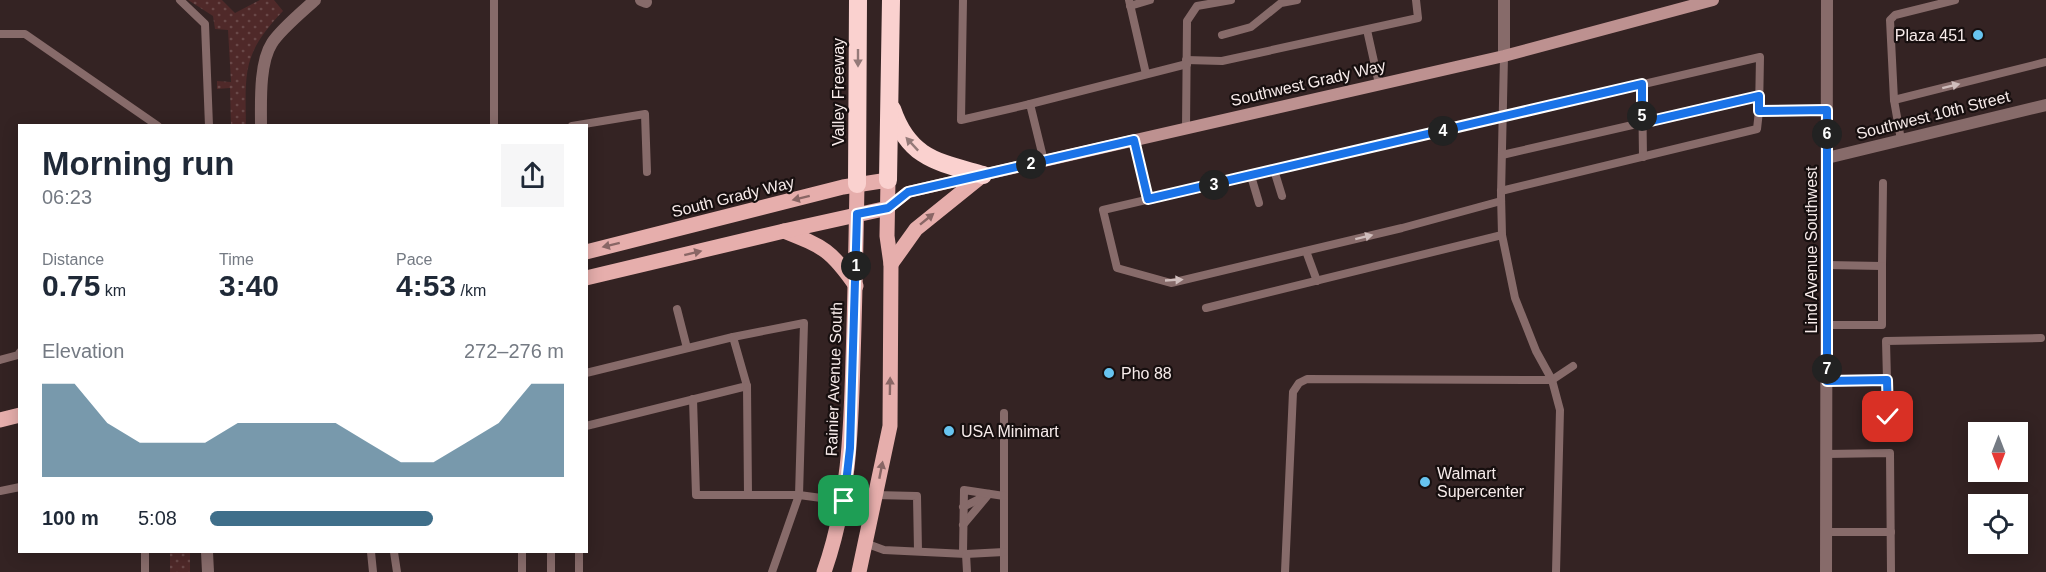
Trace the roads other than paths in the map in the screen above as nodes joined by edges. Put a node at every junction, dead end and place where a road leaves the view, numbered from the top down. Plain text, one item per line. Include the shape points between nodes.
1 (180, 0) edge
2 (315, 0) edge
3 (494, 0) edge
4 (858, 0) edge
5 (891, 0) edge
6 (963, 0) edge
7 (1150, 0) edge
8 (1231, 0) edge
9 (1297, 0) edge
10 (1416, 0) edge
11 (1504, 0) edge
12 (1713, 0) edge
13 (1827, 0) edge
14 (1955, 0) edge
15 (1130, 3) edge
16 (1367, 30) junction
17 (0, 34) edge
18 (1222, 35) dead end
19 (1504, 56) junction
20 (1187, 62) junction
21 (2046, 62) edge
22 (1146, 74) junction
23 (1379, 84) junction
24 (1642, 84) junction
25 (1759, 96) junction
26 (1894, 100) junction
27 (890, 102) junction
28 (1030, 104) junction
29 (2046, 105) edge
30 (1827, 110) junction
31 (1759, 111) junction
32 (1503, 116) junction
33 (1642, 123) junction
34 (155, 124) edge
35 (209, 124) edge
36 (261, 124) edge
37 (494, 124) edge
38 (584, 124) edge
39 (1186, 128) junction
40 (1134, 140) junction
41 (1901, 140) junction
42 (1502, 154) junction
43 (1643, 157) junction
44 (1827, 158) junction
45 (1044, 161) junction
46 (1274, 170) junction
47 (647, 172) dead end
48 (983, 176) junction
49 (1251, 177) junction
50 (888, 180) junction
51 (1883, 183) dead end
52 (857, 184) junction
53 (1501, 191) junction
54 (908, 192) junction
55 (1282, 196) dead end
56 (1148, 199) junction
57 (1501, 201) junction
58 (1259, 203) dead end
59 (888, 208) junction
60 (857, 214) junction
61 (784, 231) junction
62 (1502, 235) junction
63 (1300, 250) junction
64 (588, 251) edge
65 (891, 264) junction
66 (1827, 266) junction
67 (1882, 266) junction
68 (588, 278) edge
69 (1317, 281) junction
70 (856, 286) junction
71 (1206, 308) dead end
72 (677, 309) dead end
73 (1827, 325) junction
74 (733, 337) junction
75 (2041, 338) dead end
76 (687, 348) junction
77 (18, 355) edge
78 (0, 360) edge
79 (1573, 366) dead end
80 (588, 373) edge
81 (1552, 380) junction
82 (1887, 380) junction
83 (1827, 381) junction
84 (747, 386) junction
85 (693, 399) junction
86 (1004, 413) dead end
87 (18, 416) edge
88 (1888, 417) dead end
89 (1, 420) edge
90 (588, 425) edge
91 (1826, 454) junction
92 (18, 487) edge
93 (0, 491) edge
94 (989, 494) junction
95 (748, 495) junction
96 (799, 495) junction
97 (875, 495) junction
98 (1004, 496) junction
99 (844, 501) junction
100 (963, 507) junction
101 (963, 525) junction
102 (1826, 532) junction
103 (1891, 532) junction
104 (866, 543) junction
105 (918, 551) junction
106 (1004, 552) junction
107 (145, 553) edge
108 (207, 553) edge
109 (371, 553) edge
110 (394, 553) edge
111 (522, 553) edge
112 (551, 553) edge
113 (579, 553) edge
114 (965, 553) junction
115 (145, 572) edge
116 (208, 572) edge
117 (373, 572) edge
118 (397, 572) edge
119 (522, 572) edge
120 (551, 572) edge
121 (579, 572) edge
122 (772, 572) edge
123 (824, 572) edge
124 (859, 572) edge
125 (967, 572) edge
126 (1004, 572) edge
127 (1285, 572) edge
128 (1556, 572) edge
129 (1826, 572) edge
130 (1892, 572) edge

1 - 35 lane via 205,24
2 - 36 street via 272,42 264,73
3 - 37 lane
4 -> 52 highway, Valley Freeway
5 - 27 highway
6 - 28 lane via 961,120
7 - 15 lane
8 - 20 lane via 1197,6 1187,21
9 - 18 lane via 1281,3 1251,27
10 - 16 lane via 1418,18
11 - 19 street
12 - 19 main road, Southwest Grady Way
13 - 30 street, Lind Avenue Southwest
14 - 26 lane via 1894,15 1890,20
15 - 22 lane
16 - 20 lane via 1222,61
16 - 23 lane
17 - 34 lane via 25,34
19 - 23 main road, Southwest Grady Way
19 - 32 lane
20 - 22 lane
20 - 39 lane
26 -> 21 lane
22 - 28 lane
23 - 39 main road, Southwest Grady Way
24 - 25 lane via 1760,57
24 - 32 lane
24 - 33 lane
25 - 31 lane
25 - 33 lane
26 - 41 lane
48 -> 27 highway via 924,155 908,141
27 - 50 highway
28 - 45 lane
29 - 41 street, Southwest 10th Street
30 - 31 lane
30 - 44 street, Lind Avenue Southwest
31 - 43 lane via 1757,129
32 - 42 lane
32 - 46 lane
33 - 42 lane
33 - 43 lane
38 - 47 lane via 645,114
39 - 40 main road, Southwest Grady Way
40 - 45 main road, Southwest Grady Way
40 - 56 lane
41 - 44 street, Southwest 10th Street
42 - 53 lane
43 - 53 lane
44 - 66 street, Lind Avenue Southwest
45 - 48 main road, Southwest Grady Way
46 - 49 lane
46 - 55 lane
48 - 54 main road, Southwest Grady Way
65 -> 48 main road via 916,229
49 - 56 lane
49 - 58 lane
50 - 52 main road, South Grady Way
50 - 54 main road
50 - 59 main road
51 - 67 lane
52 - 60 main road, Rainier Avenue South
52 -> 64 main road, South Grady Way
53 - 57 lane
54 - 59 main road, Southwest Grady Way
56 -> 63 lane via 1103,210 1117,268 1171,283
57 - 62 lane
63 -> 57 lane
59 - 60 main road
59 - 65 main road
60 - 61 main road
60 - 70 main road, Rainier Avenue South
68 -> 61 main road
61 - 70 main road via 825,249
62 - 69 lane
62 - 81 lane via 1515,298
63 - 69 lane
97 -> 65 main road via 890,426
66 - 67 lane
66 - 73 street, Lind Avenue Southwest
67 - 73 lane via 1882,325
69 - 71 lane
70 - 99 main road, Rainier Avenue South via 850,448
72 - 76 lane
73 - 83 street, Lind Avenue Southwest
74 - 76 lane
74 - 84 lane
74 - 96 lane via 804,322
75 - 82 lane via 1886,341
76 - 80 lane
77 - 78 lane
79 - 81 lane
81 - 127 lane via 1307,379 1299,383 1293,392
81 - 128 lane via 1560,410
82 - 83 lane
82 - 88 lane
83 - 91 street, Lind Avenue Southwest
84 - 85 lane
84 - 95 lane
85 - 90 lane
85 - 95 lane via 696,495
86 - 98 lane
87 - 89 main road
91 - 102 street, Lind Avenue Southwest
91 - 103 lane via 1890,453
92 - 93 lane
94 - 98 lane
94 - 100 lane
94 - 100 lane via 964,490
94 - 101 lane
95 - 96 lane
96 - 99 lane
96 - 122 lane
97 - 104 main road
97 - 105 lane via 917,496
98 - 106 lane
99 - 123 main road, Rainier Avenue South
100 - 101 lane
101 - 114 lane
102 - 103 lane
102 - 129 street, Lind Avenue Southwest
103 - 130 lane
104 - 105 lane via 884,550
104 - 124 main road
105 - 114 lane
106 - 114 lane
106 - 126 lane
107 - 115 lane
108 - 116 street
109 - 117 lane
110 - 118 lane
111 - 119 lane
112 - 120 lane
113 - 121 lane
114 - 125 lane

